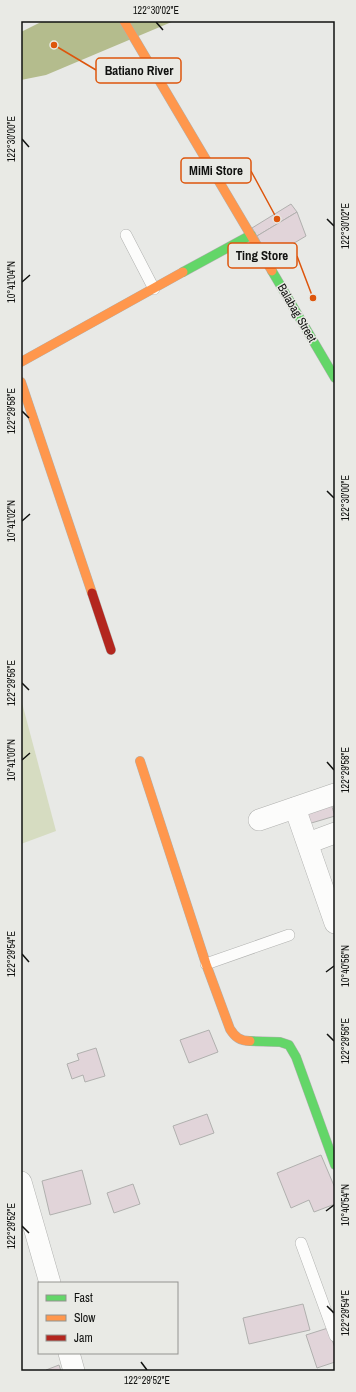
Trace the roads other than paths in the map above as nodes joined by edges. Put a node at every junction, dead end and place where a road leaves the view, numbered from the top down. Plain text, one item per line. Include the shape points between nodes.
1 (124, 21) edge
2 (126, 235) dead end
3 (251, 235) junction
4 (154, 289) junction
5 (21, 362) edge
6 (335, 378) edge
7 (21, 382) edge
8 (111, 650) dead end
9 (140, 761) dead end
10 (335, 794) edge
11 (295, 808) junction
12 (259, 820) dead end
13 (335, 834) edge
14 (308, 844) junction
15 (335, 923) edge
16 (289, 935) dead end
17 (206, 964) junction
18 (335, 1165) edge
19 (21, 1182) edge
20 (302, 1243) dead end
21 (50, 1282) edge
22 (335, 1336) edge
23 (69, 1354) edge
24 (74, 1371) edge

1 - 3 street, Balabag Street
2 - 4 lane
3 - 4 street
3 - 6 street, Balabag Street
4 - 5 street
7 - 8 street
9 - 17 street
10 - 11 street
11 - 12 street
11 - 14 street
13 - 14 street
14 - 15 street
16 - 17 lane
17 - 18 street via 230,1030 235,1037 244,1041 280,1042 289,1045 296,1057
19 - 21 street
20 - 22 lane
23 - 24 street

